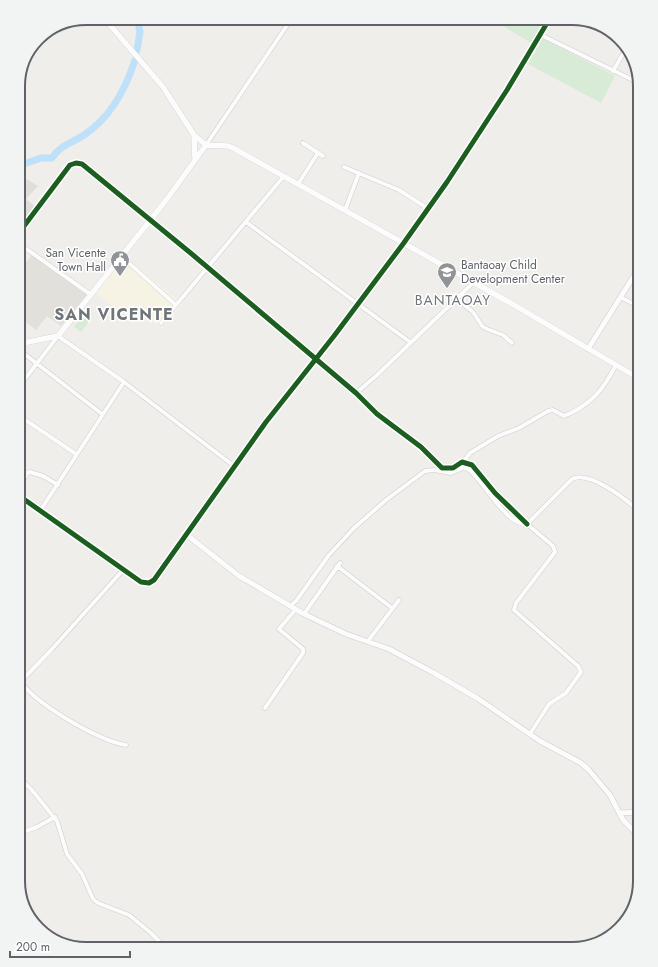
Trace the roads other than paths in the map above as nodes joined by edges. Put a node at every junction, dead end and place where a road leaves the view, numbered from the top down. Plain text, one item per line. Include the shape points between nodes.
1 (110, 25) edge
2 (287, 25) edge
3 (546, 25) edge
4 (541, 36) junction
5 (623, 52) edge
6 (613, 71) junction
7 (632, 80) edge
8 (194, 135) junction
9 (303, 143) dead end
10 (206, 145) junction
11 (318, 153) junction
12 (323, 156) dead end
13 (196, 160) junction
14 (344, 167) dead end
15 (358, 173) junction
16 (284, 176) junction
17 (298, 184) junction
18 (427, 208) junction
19 (345, 210) junction
20 (150, 219) junction
21 (246, 222) junction
22 (25, 225) edge
23 (403, 244) junction
24 (25, 248) edge
25 (121, 256) junction
26 (207, 268) junction
27 (633, 277) edge
28 (474, 282) junction
29 (90, 294) junction
30 (620, 297) junction
31 (457, 298) junction
32 (359, 303) junction
33 (633, 304) edge
34 (176, 305) junction
35 (161, 323) dead end
36 (58, 336) junction
37 (410, 342) junction
38 (25, 343) edge
39 (512, 343) dead end
40 (588, 349) junction
41 (25, 355) edge
42 (316, 359) junction
43 (37, 364) junction
44 (616, 365) junction
45 (633, 375) edge
46 (25, 379) edge
47 (124, 382) junction
48 (356, 392) junction
49 (102, 414) junction
50 (25, 420) edge
51 (76, 454) junction
52 (464, 461) junction
53 (234, 466) junction
54 (25, 477) edge
55 (58, 485) junction
56 (25, 500) edge
57 (633, 505) edge
58 (40, 511) junction
59 (527, 524) junction
60 (187, 535) junction
61 (123, 570) junction
62 (399, 600) dead end
63 (290, 606) junction
64 (392, 608) junction
65 (296, 609) junction
66 (304, 614) junction
67 (368, 641) junction
68 (25, 676) edge
69 (25, 686) edge
70 (265, 708) dead end
71 (530, 734) junction
72 (126, 745) dead end
73 (25, 783) edge
74 (633, 813) edge
75 (620, 814) junction
76 (55, 817) junction
77 (25, 831) edge
78 (633, 831) edge
79 (160, 942) edge

1 - 8 main road via 163,87
2 - 10 street
3 - 4 street
4 - 6 street
4 - 18 street via 447,182
5 - 6 street
6 - 7 street
8 - 10 main road
8 - 13 main road
9 - 11 street
10 - 13 main road
10 - 16 main road via 230,147
11 - 12 street
11 - 17 street
13 - 20 main road
14 - 15 street
15 - 18 street via 399,190
15 - 19 street
16 - 17 main road
16 - 21 street
17 - 19 main road
18 - 23 street
19 - 23 main road
20 - 22 street via 82,164 76,163 70,165
20 - 25 main road
20 - 26 street
21 - 26 street
21 - 32 street
23 - 28 main road
23 - 32 street
24 - 29 street
25 - 29 main road
25 - 34 street
26 - 34 street
26 - 42 street
27 - 30 street
28 - 31 street
28 - 40 main road
29 - 36 main road
30 - 33 street
30 - 40 street
31 - 37 street
31 - 39 street via 473,312 482,326 503,335
32 - 37 street
32 - 42 street
34 - 35 street
36 - 38 main road
36 - 43 street
36 - 47 street
37 - 48 street
40 - 44 main road
41 - 43 street
42 - 48 street
42 - 53 street
43 - 46 street
43 - 49 street
44 - 45 main road
44 - 52 street via 608,381 591,401 564,416 553,410 548,411 513,431 498,436 470,453
47 - 49 street
47 - 53 street
48 - 52 street via 377,414 420,447 442,468 453,468
49 - 51 street
50 - 51 street
51 - 55 street
52 - 59 street via 472,465
53 - 60 street
54 - 55 street via 30,472
55 - 58 street
56 - 58 street
57 - 59 street via 604,486 576,477
58 - 61 street
59 - 63 street via 517,522 504,510 468,469 463,468 451,473 425,471 354,528 329,555
59 - 71 street via 553,546 555,552 516,603 514,610 578,666 581,672 566,693 549,704
60 - 61 street via 149,583 141,582
60 - 63 street via 234,572
61 - 68 street
62 - 64 street
63 - 65 street
64 - 66 street via 339,564
64 - 67 street
65 - 66 street
65 - 70 street via 279,629 304,651
66 - 67 street via 346,634
67 - 71 street via 434,673
69 - 72 street via 71,720 114,742
71 - 75 street via 588,769 610,795
73 - 76 street
74 - 75 street
75 - 78 street
76 - 77 street
76 - 79 street via 67,854 82,874 93,900 129,915

